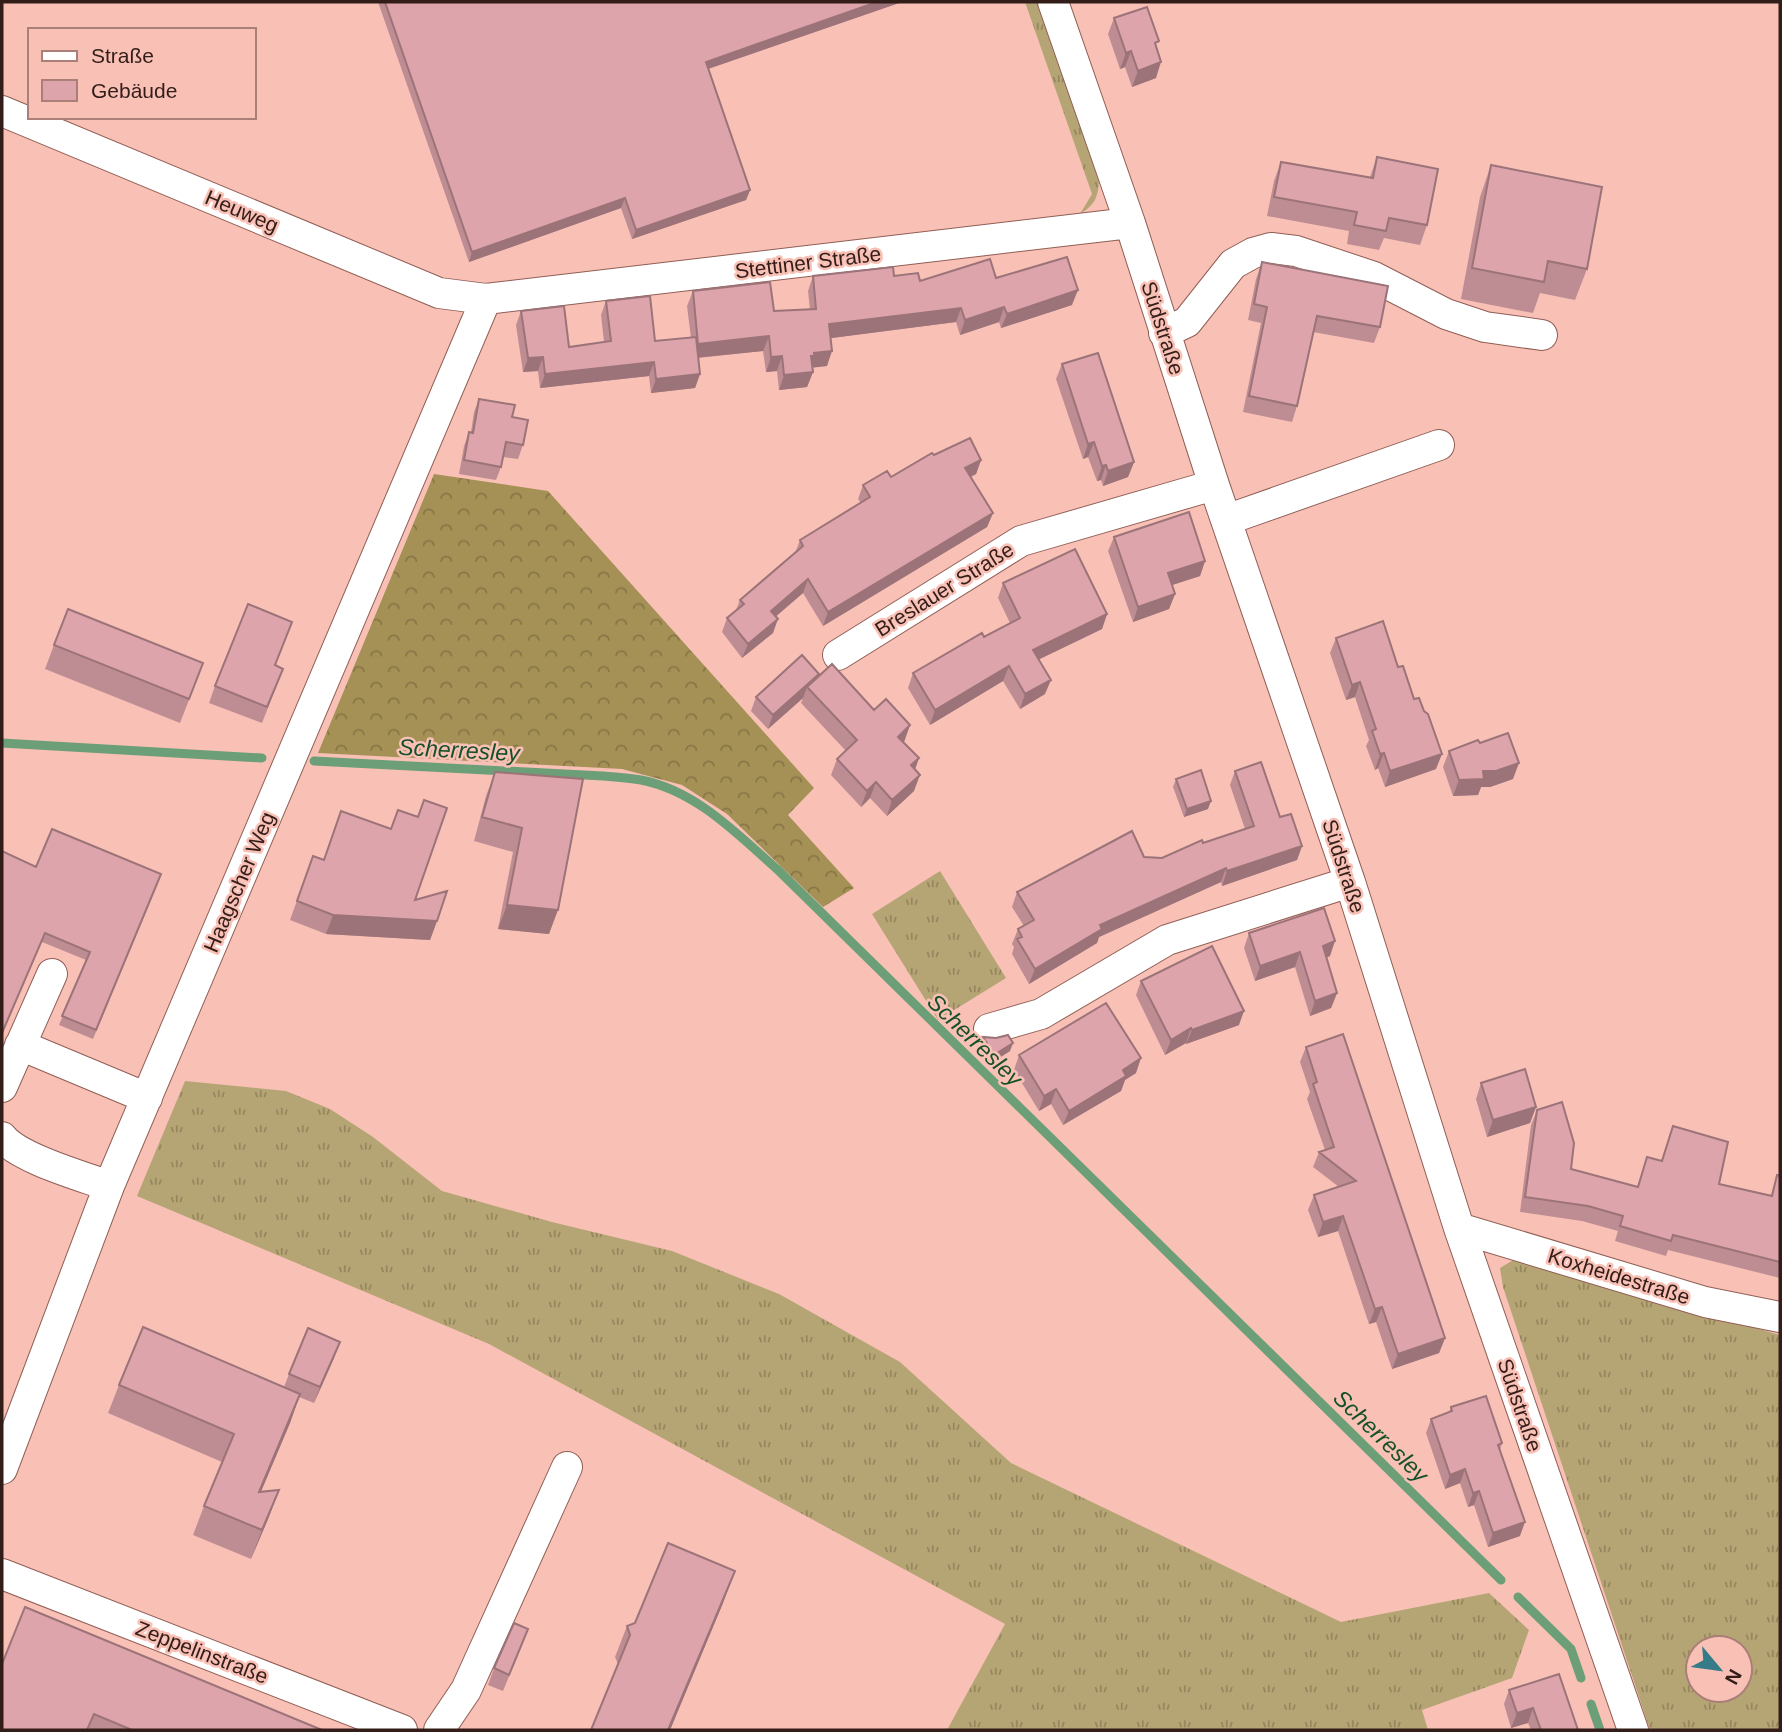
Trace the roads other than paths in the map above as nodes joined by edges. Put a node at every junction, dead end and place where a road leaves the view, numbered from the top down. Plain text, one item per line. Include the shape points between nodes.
1 (1053, 2) edge
2 (2, 111) edge
3 (1130, 223) junction
4 (486, 299) junction
5 (1164, 333) junction
6 (1542, 335) dead end
7 (1439, 445) dead end
8 (1214, 485) junction
9 (1226, 520) junction
10 (838, 655) dead end
11 (1350, 881) junction
12 (52, 974) dead end
13 (989, 1029) dead end
14 (20, 1045) junction
15 (2, 1087) edge
16 (147, 1098) junction
17 (2, 1138) edge
18 (109, 1186) junction
19 (1459, 1228) junction
20 (1780, 1317) edge
21 (567, 1466) dead end
22 (2, 1469) edge
23 (2, 1574) edge
24 (402, 1730) edge
25 (439, 1730) edge
26 (1633, 1730) edge

1 - 3 street, Südstraße
2 - 4 street, Heuweg via 439,293
3 - 4 street, Stettiner Straße
3 - 5 street, Südstraße
4 - 16 street, Haagscher Weg
5 - 6 street via 1187,322 1233,264 1270,248 1296,251 1374,277 1446,314 1485,327
5 - 8 street, Südstraße
7 - 9 street
8 - 9 street, Südstraße
8 - 10 street, Breslauer Straße via 1021,541
9 - 11 street, Südstraße
11 - 13 street via 1167,940 1041,1014
11 - 19 street, Südstraße
12 - 14 street
14 - 15 street
14 - 16 street
16 - 18 street, Haagscher Weg
17 - 18 street via 26,1155
18 - 22 street, Haagscher Weg
19 - 20 street, Koxheidestraße via 1705,1302
19 - 26 street, Südstraße
21 - 25 street via 466,1690
23 - 24 street, Zeppelinstraße

